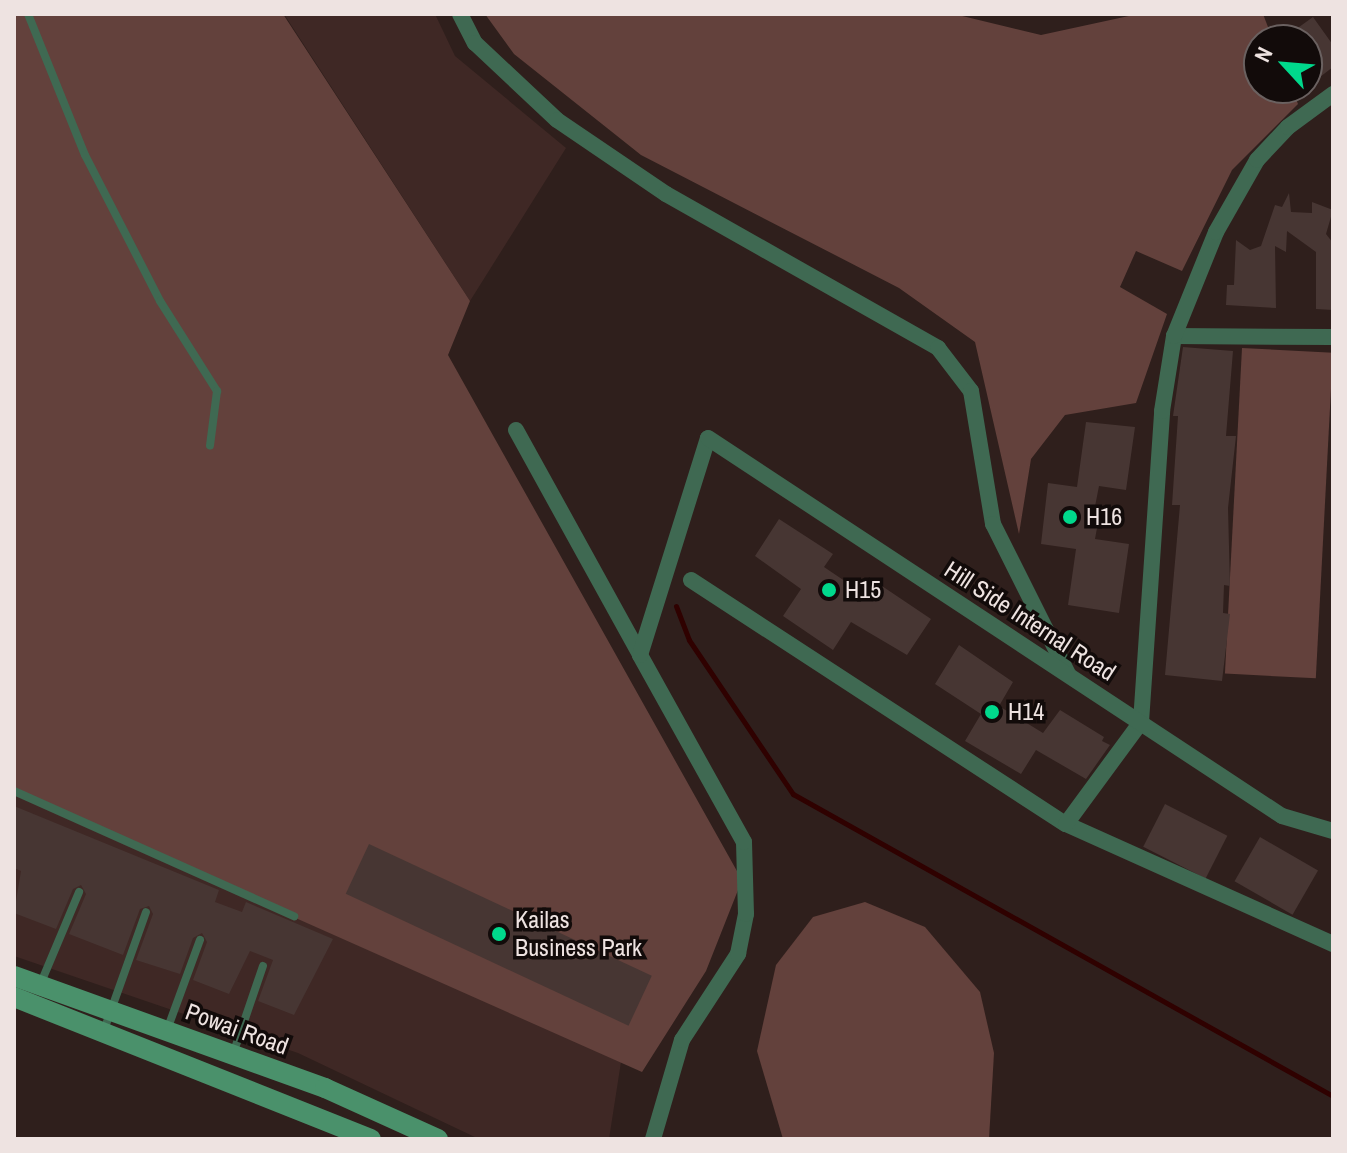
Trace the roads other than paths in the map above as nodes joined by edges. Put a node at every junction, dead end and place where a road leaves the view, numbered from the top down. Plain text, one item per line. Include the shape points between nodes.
1 (28, 14) edge
2 (460, 14) edge
3 (1333, 94) edge
4 (1174, 336) junction
5 (1333, 337) edge
6 (516, 430) dead end
7 (210, 446) dead end
8 (691, 580) dead end
9 (640, 655) junction
10 (1070, 677) junction
11 (1141, 722) junction
12 (14, 791) edge
13 (1066, 824) junction
14 (1333, 831) edge
15 (79, 892) dead end
16 (146, 912) dead end
17 (294, 916) dead end
18 (200, 940) dead end
19 (1333, 944) edge
20 (263, 966) dead end
21 (14, 976) edge
22 (40, 986) junction
23 (14, 997) edge
24 (107, 1020) junction
25 (167, 1031) junction
26 (232, 1055) junction
27 (371, 1139) edge
28 (438, 1139) edge
29 (653, 1139) edge

1 - 7 lane via 85,155 160,301 217,391
2 - 10 street via 475,43 557,120 666,194 938,348 971,391 993,524
3 - 4 street via 1288,127 1257,160 1216,232
4 - 5 street
4 - 11 street via 1161,426
6 - 9 street
8 - 13 street
9 - 10 street, Hill Side Internal Road via 708,438
9 - 29 street via 744,842 746,914 738,954 682,1040
10 - 11 street, Hill Side Internal Road
11 - 13 street
11 - 14 street, Hill Side Internal Road via 1282,816
12 - 17 lane
13 - 19 street
15 - 22 lane
16 - 24 lane
18 - 25 lane
20 - 26 lane
21 - 22 main road, Powai Road
22 - 24 main road, Powai Road
23 - 24 main road, Powai Road
24 - 25 main road, Powai Road
24 - 27 main road, Powai Road
25 - 26 main road, Powai Road
26 - 28 main road, Powai Road via 325,1088

